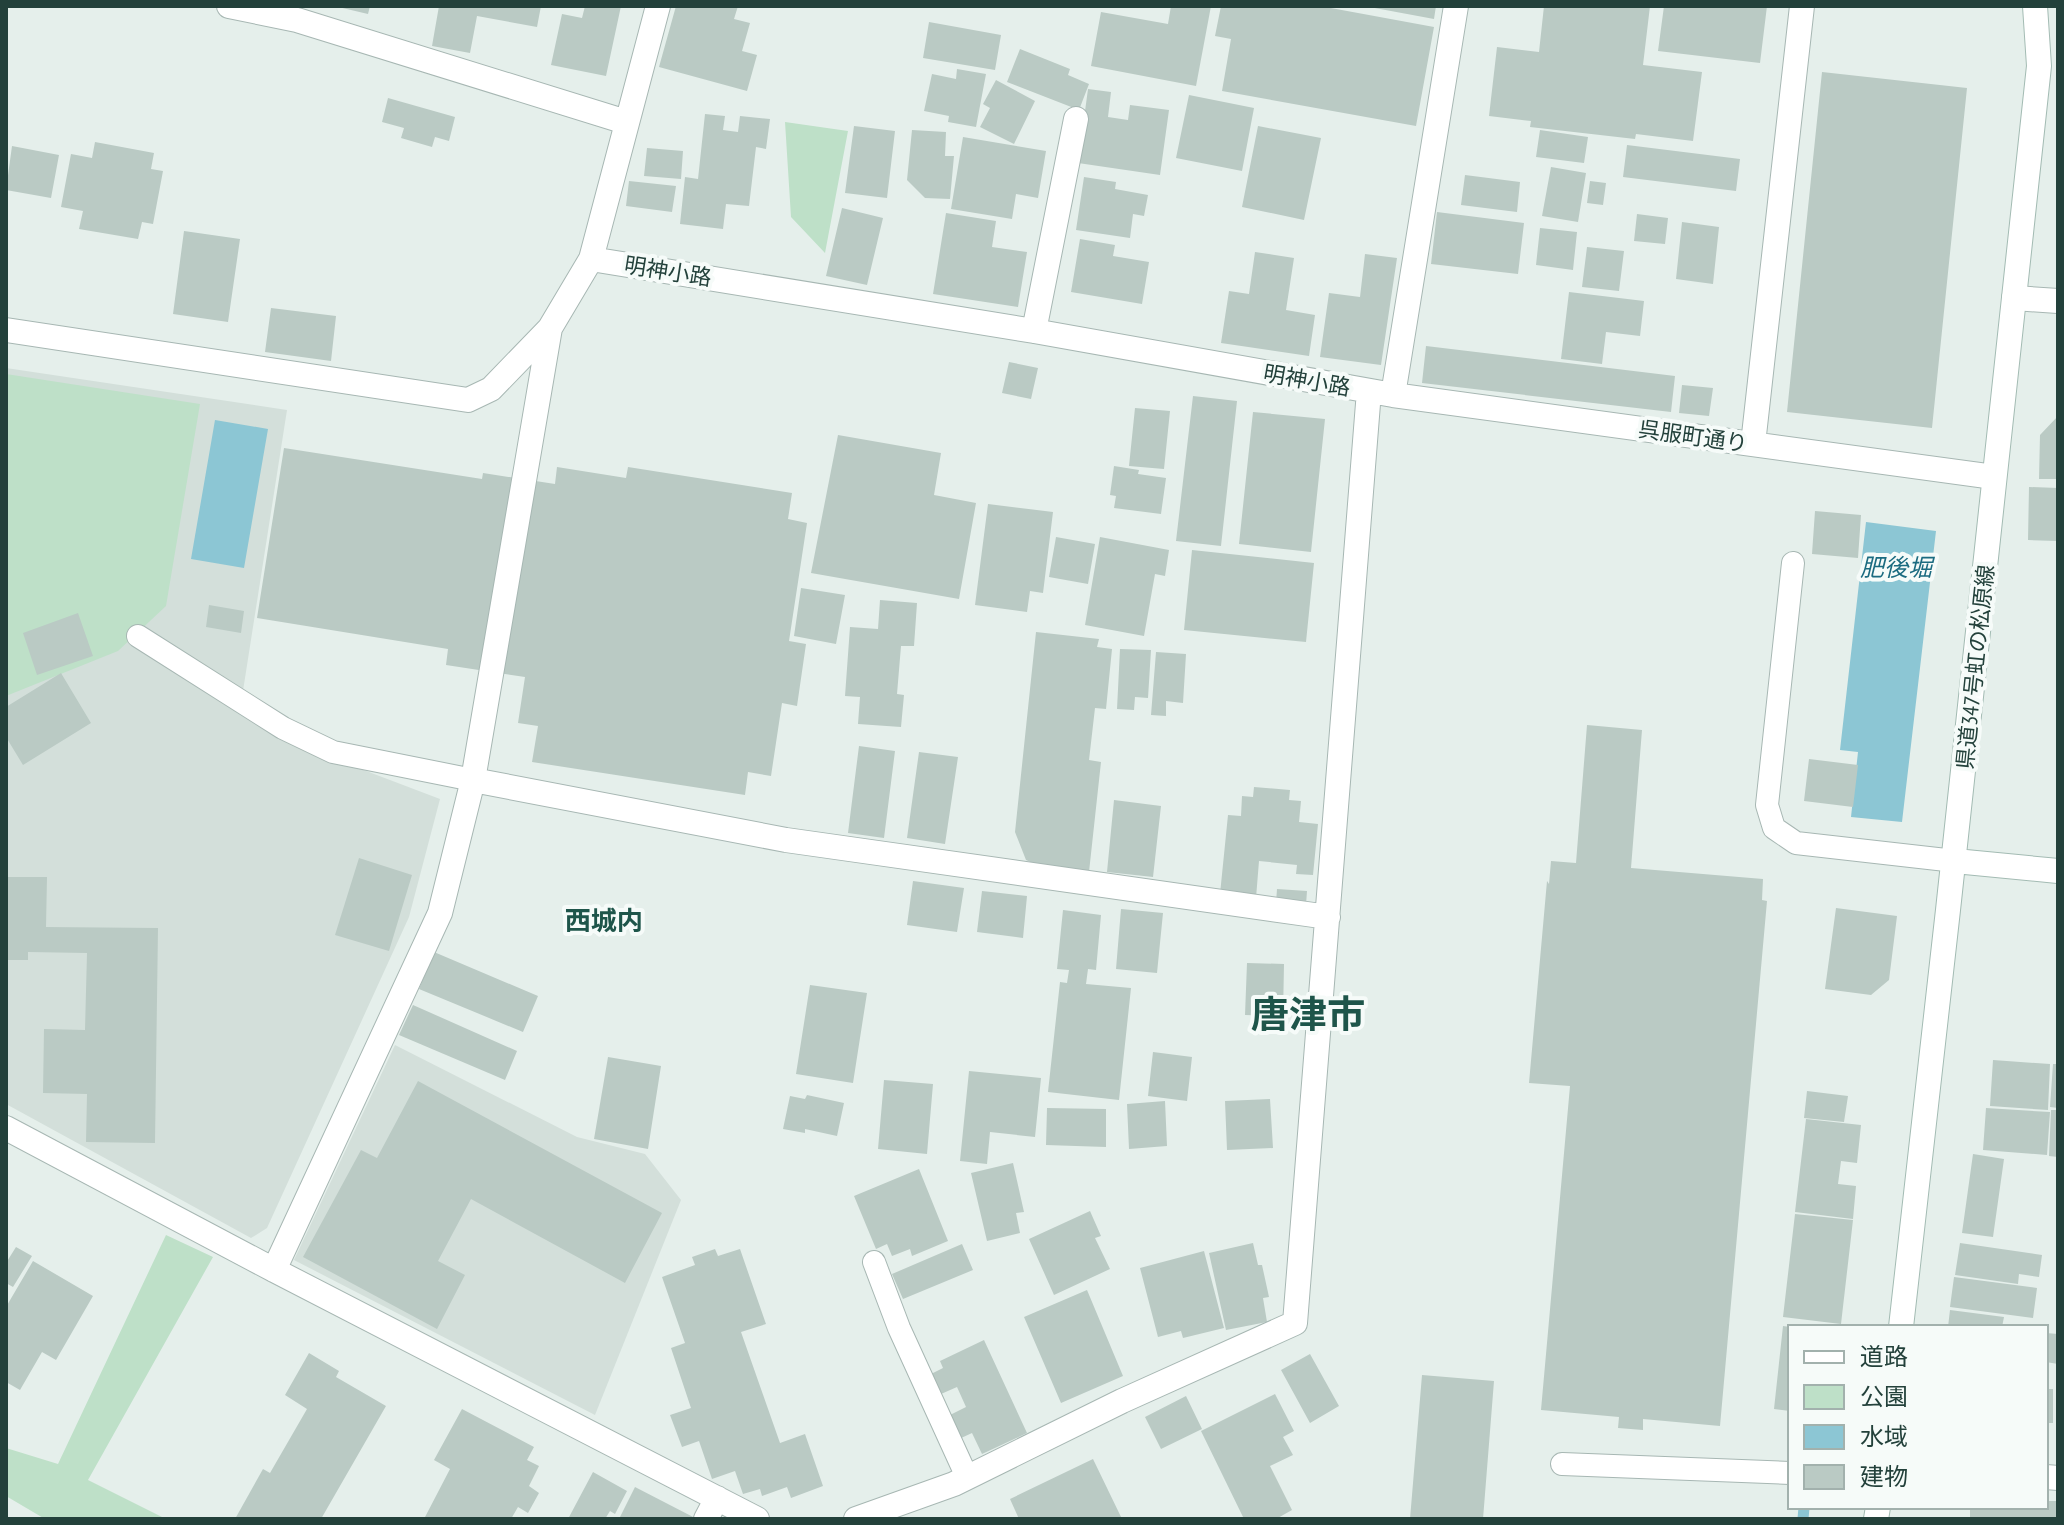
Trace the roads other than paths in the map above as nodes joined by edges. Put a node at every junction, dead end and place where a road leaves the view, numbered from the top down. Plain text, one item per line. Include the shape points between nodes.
1 (229, 6) edge
2 (658, 6) edge
3 (1456, 6) edge
4 (1802, 6) edge
5 (2035, 6) edge
6 (298, 13) edge
7 (1076, 119) dead end
8 (626, 122) junction
9 (591, 259) junction
10 (2014, 298) junction
11 (2058, 301) edge
12 (550, 328) junction
13 (6, 330) edge
14 (1034, 331) junction
15 (1381, 393) junction
16 (1753, 444) junction
17 (1994, 477) junction
18 (1793, 563) dead end
19 (138, 636) dead end
20 (473, 780) junction
21 (1955, 861) junction
22 (2058, 871) edge
23 (1328, 917) junction
24 (6, 1128) edge
25 (874, 1262) dead end
26 (274, 1270) junction
27 (1901, 1325) edge
28 (1562, 1464) dead end
29 (1788, 1473) edge
30 (967, 1477) junction
31 (712, 1508) edge
32 (757, 1519) edge
33 (856, 1519) edge

1 - 6 street
2 - 8 street
3 - 15 street
4 - 16 street
5 - 10 street, 県道347号虹の松原線 via 2039,66
6 - 8 street
7 - 14 street
8 - 9 street
9 - 12 street
9 - 14 street, 明神小路
10 - 11 street
10 - 17 street, 県道347号虹の松原線
12 - 13 street via 491,389 468,400
12 - 20 street
14 - 15 street, 明神小路
15 - 16 street, 呉服町通り
15 - 23 street
16 - 17 street, 呉服町通り
17 - 21 street, 県道347号虹の松原線
18 - 21 lane via 1767,805 1774,828 1796,843
19 - 20 lane via 283,728 333,752
20 - 23 street via 786,840
20 - 26 street via 440,913
21 - 22 street
21 - 27 street, 県道347号虹の松原線
23 - 30 street via 1295,1323
24 - 26 street
25 - 30 lane
26 - 31 street
28 - 29 lane
30 - 33 street
31 - 32 street

